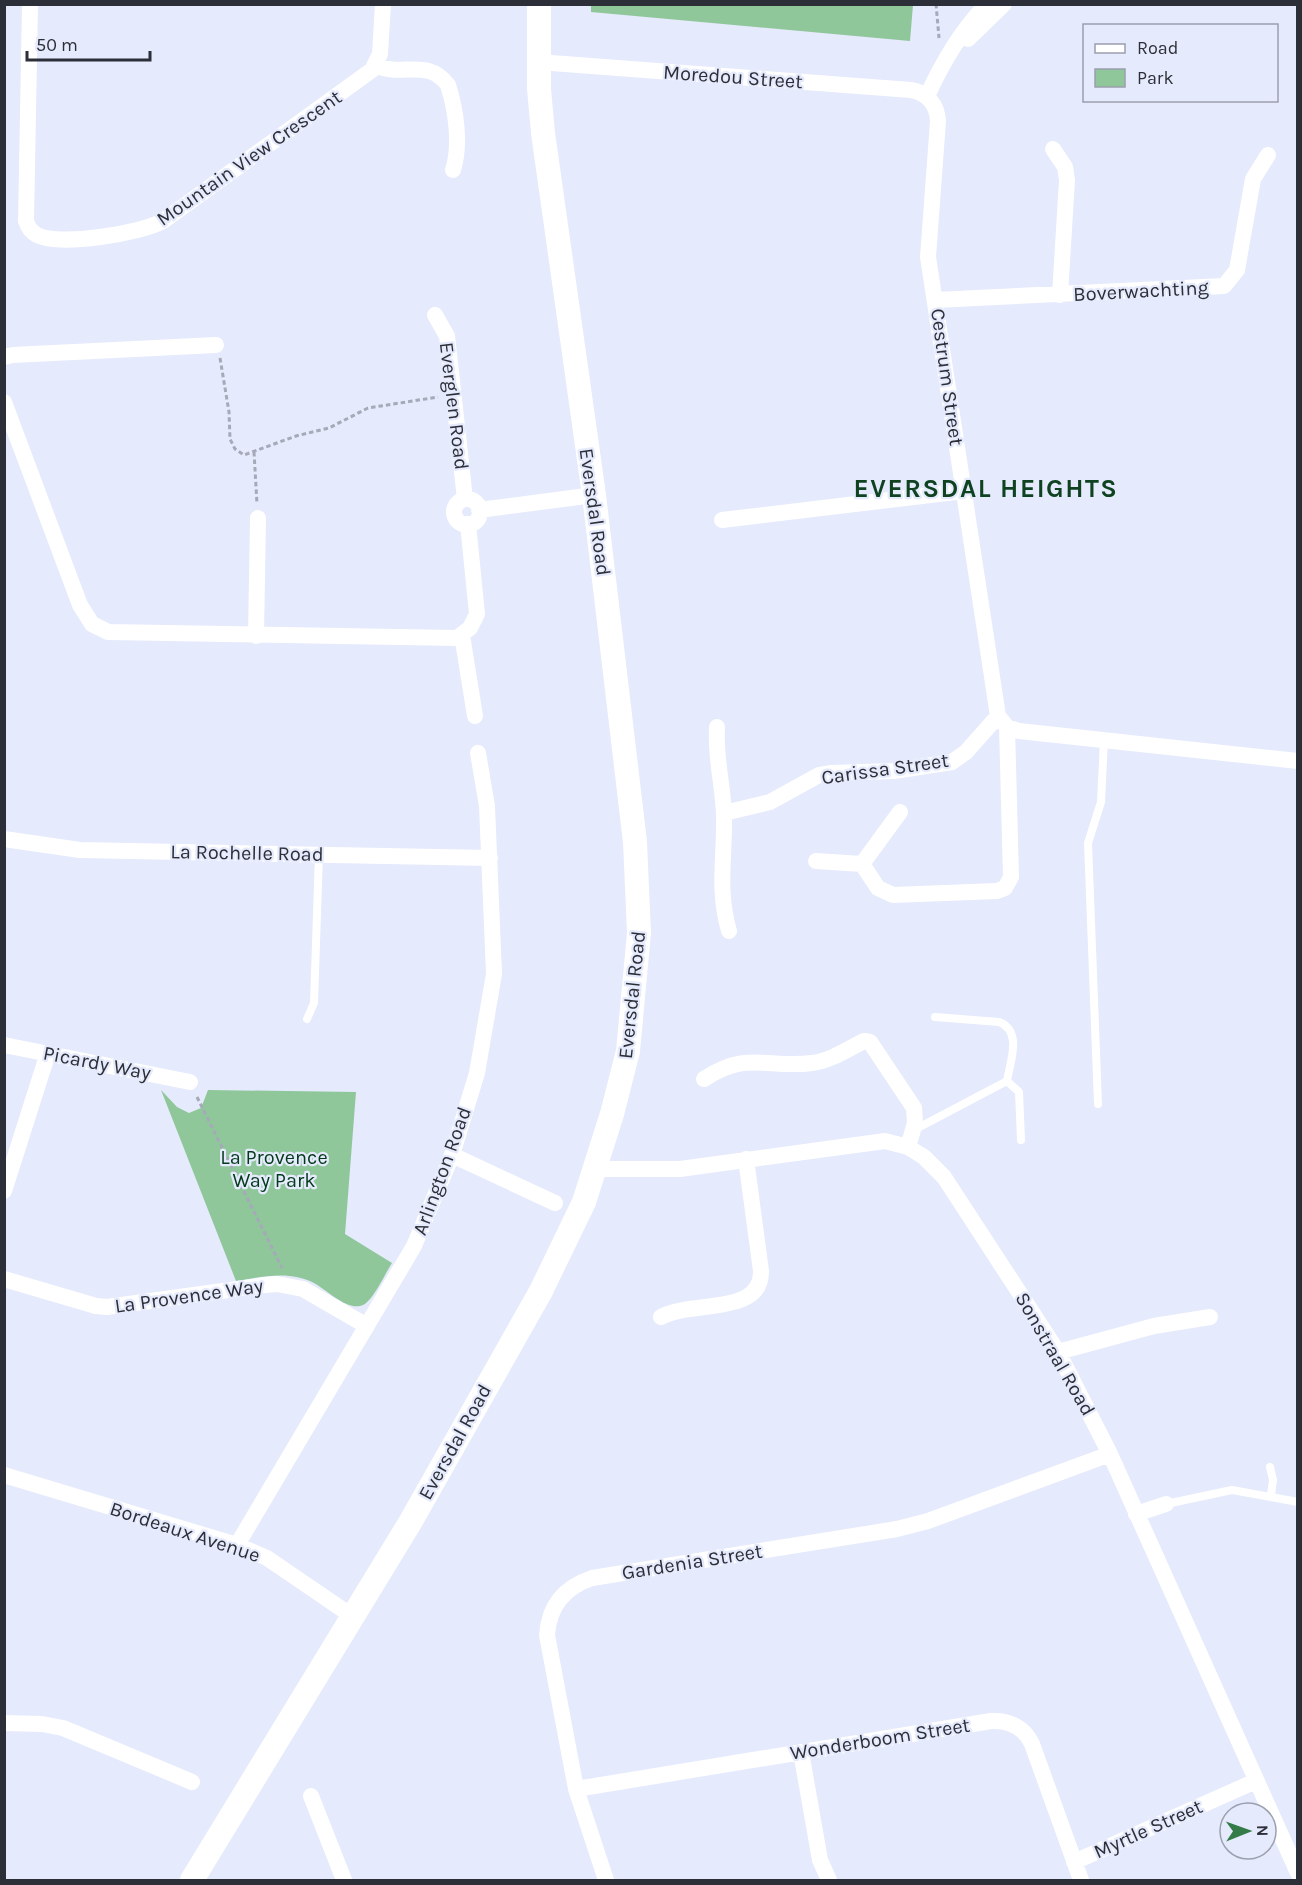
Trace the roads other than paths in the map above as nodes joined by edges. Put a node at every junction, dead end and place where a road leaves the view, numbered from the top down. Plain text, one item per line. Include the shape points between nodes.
1 (30, 4) edge
2 (383, 4) edge
3 (539, 4) edge
4 (987, 4) edge
5 (1004, 4) edge
6 (946, 57) junction
7 (538, 62) junction
8 (376, 65) junction
9 (927, 96) junction
10 (1053, 149) dead end
11 (1268, 155) dead end
12 (453, 170) dead end
13 (1060, 295) junction
14 (936, 300) junction
15 (435, 315) dead end
16 (216, 345) road end
17 (4, 357) edge
18 (4, 402) edge
19 (964, 491) junction
20 (594, 495) junction
21 (465, 499) junction
22 (479, 510) junction
23 (258, 518) road end
24 (722, 520) dead end
25 (468, 525) junction
26 (462, 635) junction
27 (256, 636) junction
28 (475, 716) dead end
29 (1002, 722) junction
30 (717, 726) dead end
31 (1104, 740) junction
32 (478, 753) dead end
33 (1298, 761) edge
34 (900, 812) dead end
35 (724, 813) junction
36 (4, 839) edge
37 (318, 854) junction
38 (490, 858) junction
39 (816, 861) dead end
40 (862, 864) junction
41 (729, 931) dead end
42 (935, 1017) dead end
43 (307, 1019) dead end
44 (4, 1045) edge
45 (48, 1053) junction
46 (704, 1079) dead end
47 (1007, 1081) junction
48 (190, 1082) road end
49 (1098, 1104) dead end
50 (913, 1130) junction
51 (1022, 1140) dead end
52 (908, 1147) junction
53 (452, 1155) junction
54 (746, 1159) junction
55 (595, 1169) junction
56 (4, 1191) edge
57 (555, 1203) dead end
58 (4, 1279) edge
59 (661, 1317) dead end
60 (1210, 1317) dead end
61 (367, 1326) junction
62 (1058, 1352) junction
63 (1110, 1455) junction
64 (1270, 1467) dead end
65 (4, 1475) edge
66 (1271, 1495) junction
67 (1298, 1502) edge
68 (1166, 1504) joint
69 (1136, 1515) junction
70 (237, 1545) junction
71 (352, 1616) junction
72 (4, 1723) edge
73 (801, 1752) junction
74 (1256, 1781) junction
75 (192, 1782) dead end
76 (576, 1789) junction
77 (311, 1796) dead end
78 (1074, 1862) junction
79 (1298, 1872) edge
80 (192, 1881) edge
81 (344, 1881) edge
82 (606, 1881) edge
83 (829, 1881) edge
84 (1081, 1881) edge

1 - 8 street, Mountain View Crescent via 26,221 35,234 45,238 103,237 154,226
2 - 8 street
3 - 7 street, Eversdal Road
4 - 6 street
5 - 6 street
6 - 9 street
7 - 9 street, Moredou Street via 911,90
7 - 20 street, Eversdal Road via 552,204
8 - 12 street via 384,69 430,70 443,78 448,85 457,138 458,157
9 - 14 street, Cestrum Street via 935,106 938,121 928,257
10 - 13 street, Boverwachting via 1065,167 1067,180
11 - 13 street, Boverwachting via 1252,179 1237,270 1224,286
13 - 14 street, Boverwachting
14 - 19 street, Cestrum Street
15 - 21 street, Everglen Road via 447,336
16 - 17 street
18 - 27 street via 80,605 92,624 115,633
19 - 24 street
19 - 29 street, Cestrum Street
20 - 22 street
20 - 55 street, Eversdal Road via 627,772 639,914 638,964 628,1051
21 - 22 street via 473,501
21 - 25 street via 455,506 454,515
22 - 25 street via 478,518
23 - 27 street
25 - 26 street via 477,606 474,621
26 - 27 street via 448,640
26 - 28 street
29 - 31 street via 1019,731
29 - 35 street, Carissa Street via 952,762 819,775 770,802
29 - 40 street, Cestrum Street via 1011,877 1005,888 893,895 878,888
30 - 35 street
31 - 33 street
31 - 49 lane via 1101,802 1088,843
32 - 38 street, Arlington Road
34 - 40 street
35 - 41 street via 720,870 723,912
36 - 37 street, La Rochelle Road via 80,850
37 - 38 street, La Rochelle Road
37 - 43 lane via 314,1003
38 - 53 street, Arlington Road via 494,974 479,1064
39 - 40 street
42 - 47 lane via 1007,1025 1014,1040
44 - 45 street, Picardy Way
45 - 48 street, Picardy Way
45 - 56 street
46 - 50 street via 725,1066 745,1061 820,1062 864,1041 870,1042 914,1108
47 - 50 lane
47 - 51 lane via 1020,1097
50 - 52 street
52 - 54 street, Sonstraal Road via 875,1141
52 - 62 street, Sonstraal Road via 944,1177
53 - 57 street
53 - 61 street, Arlington Road via 423,1229
54 - 55 street, Sonstraal Road via 670,1170
54 - 59 street via 761,1270 758,1289 751,1297 739,1301 681,1309
55 - 71 street, Eversdal Road via 567,1240 541,1291 411,1521
58 - 61 street, La Provence Way via 106,1307 265,1285 291,1286
60 - 62 street via 1154,1326
61 - 70 street, Arlington Road
62 - 63 street, Sonstraal Road
63 - 69 street, Sonstraal Road
63 - 76 street, Gardenia Street via 897,1529 578,1582 565,1591 552,1611 547,1635
64 - 66 lane
65 - 70 street, Bordeaux Avenue
66 - 67 lane
66 - 68 lane via 1232,1490
68 - 69 street
69 - 74 street, Sonstraal Road
70 - 71 street, Bordeaux Avenue via 267,1558
71 - 80 street, Eversdal Road
72 - 75 street via 63,1728
73 - 76 street, Wonderboom Street
73 - 78 street, Wonderboom Street via 991,1721 1013,1725 1025,1732 1032,1744
73 - 83 street via 820,1860
74 - 78 street, Myrtle Street
74 - 79 street, Sonstraal Road
76 - 82 street, Gardenia Street
77 - 81 street
78 - 84 street, Wonderboom Street

